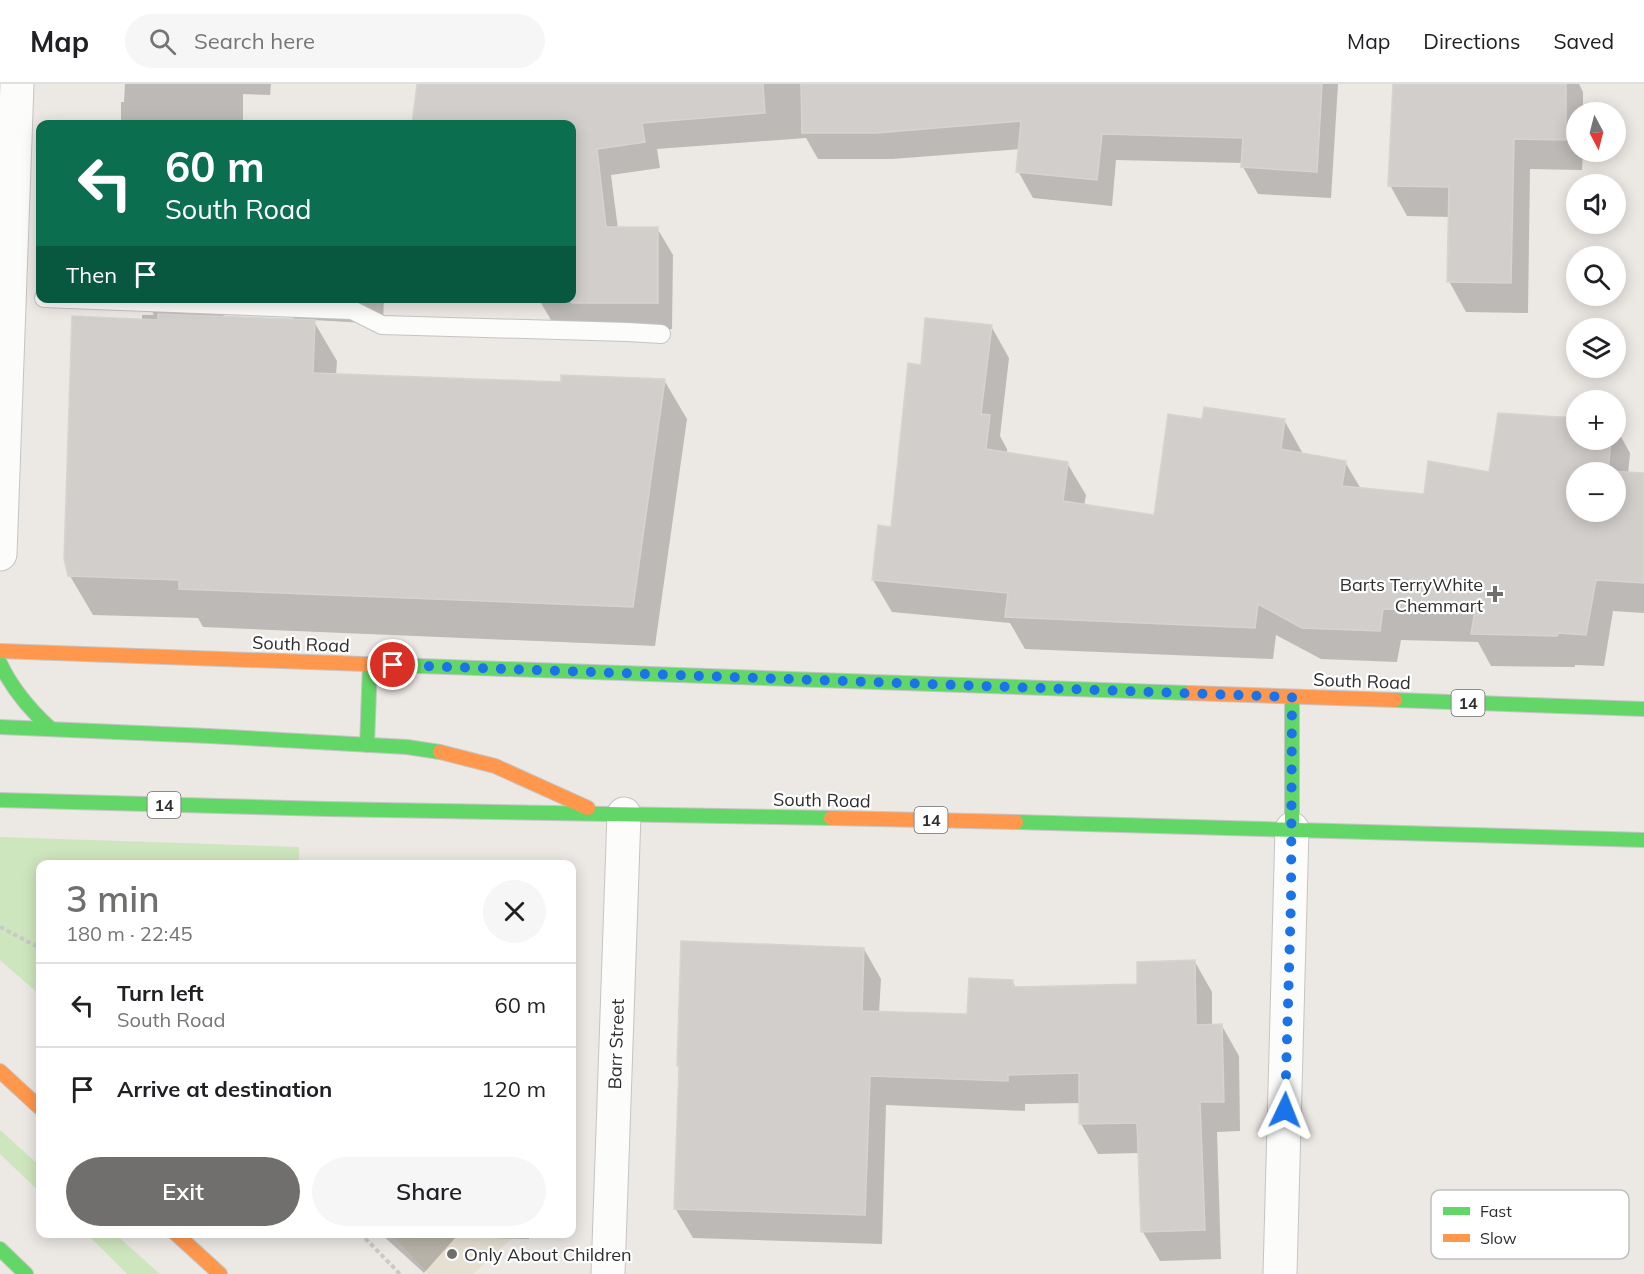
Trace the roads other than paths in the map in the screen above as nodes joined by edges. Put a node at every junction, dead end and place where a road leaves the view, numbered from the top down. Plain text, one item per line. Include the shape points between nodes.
1 (17, 84) edge
2 (21, 291) edge
3 (36, 292) edge
4 (230, 303) edge
5 (661, 334) dead end
6 (0, 554) edge
7 (0, 651) edge
8 (0, 663) edge
9 (370, 664) junction
10 (1292, 697) junction
11 (1644, 709) edge
12 (0, 727) edge
13 (51, 729) junction
14 (367, 745) junction
15 (0, 800) edge
16 (612, 814) junction
17 (1292, 829) junction
18 (1644, 840) edge
19 (0, 1071) edge
20 (36, 1104) edge
21 (180, 1238) edge
22 (0, 1249) edge
23 (0, 1268) edge
24 (2, 1274) edge
25 (26, 1274) edge
26 (220, 1274) edge
27 (608, 1274) edge
28 (1280, 1274) edge

1 - 2 street
2 - 3 lane
2 - 6 street
4 - 5 lane via 352,310 382,325
7 - 9 main road, South Road / 14
8 - 13 main road via 25,703
9 - 10 main road, South Road / 14
9 - 14 main road
10 - 11 main road, South Road / 14
10 - 17 main road
12 - 13 main road
13 - 14 main road
14 - 16 main road via 440,752 495,766
15 - 16 main road, South Road / 14
16 - 17 main road, South Road / 14
16 - 27 street, Barr Street
17 - 18 main road, South Road / 14
17 - 28 street
19 - 20 main road
21 - 26 main road
22 - 25 main road
23 - 24 street

